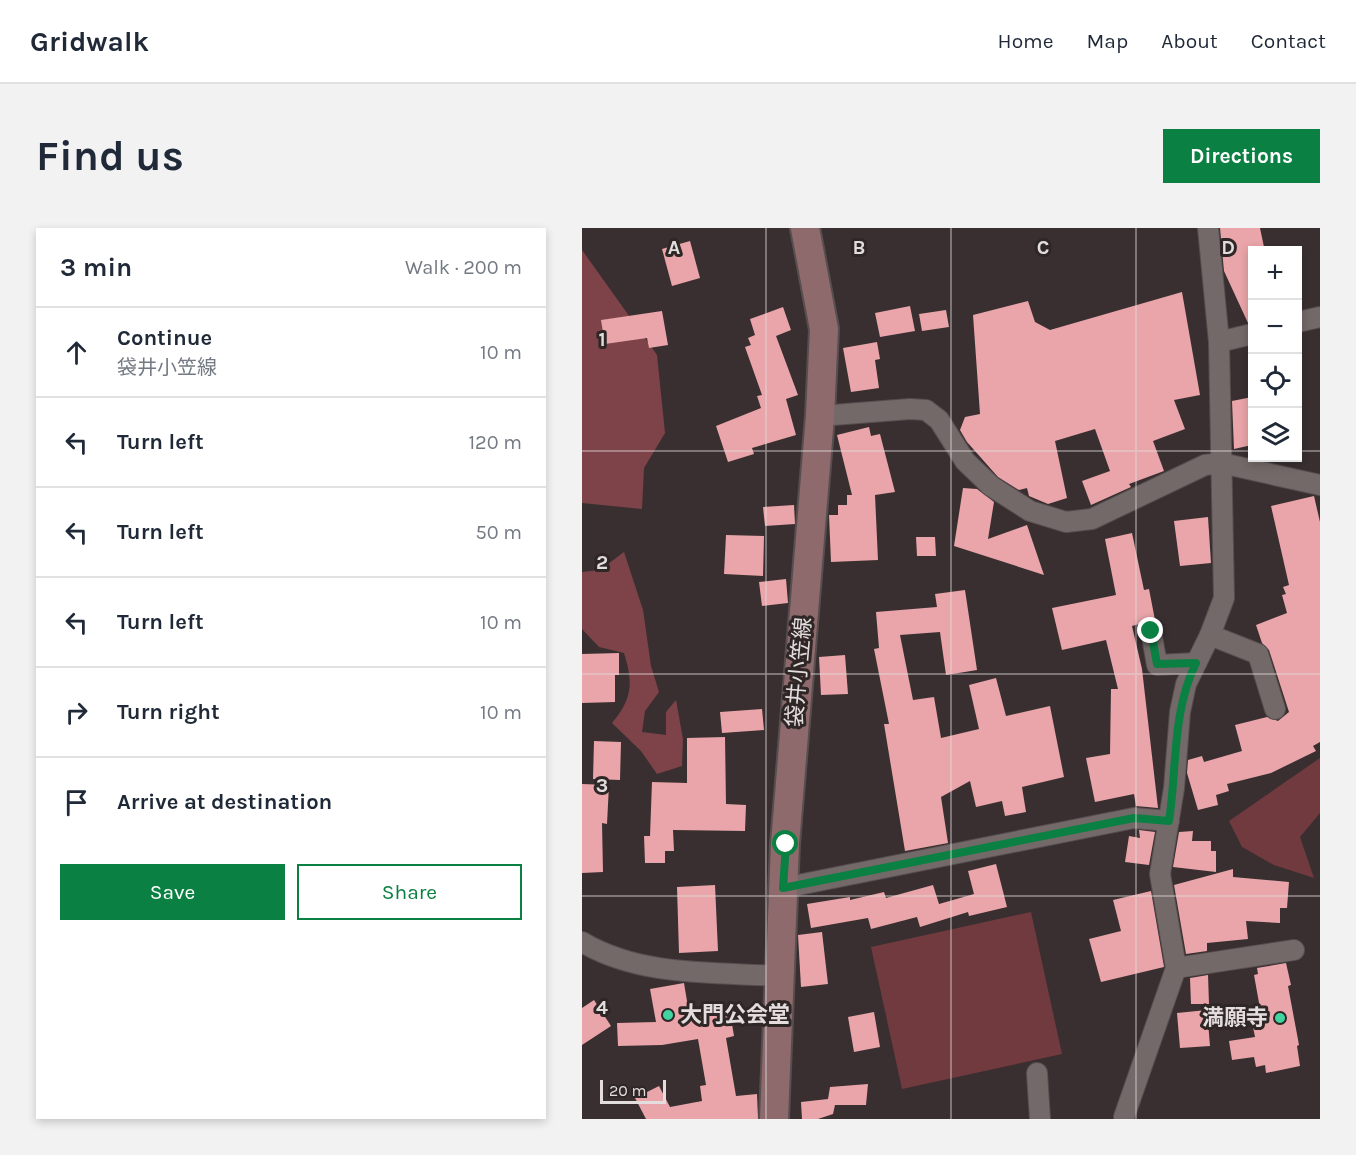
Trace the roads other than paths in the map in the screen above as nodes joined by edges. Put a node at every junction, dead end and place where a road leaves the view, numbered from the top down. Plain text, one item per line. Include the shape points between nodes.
1 (805, 228) edge
2 (1208, 228) edge
3 (1320, 317) edge
4 (1302, 321) edge
5 (1248, 335) edge
6 (1219, 342) junction
7 (820, 416) junction
8 (1221, 464) junction
9 (1320, 485) edge
10 (1151, 631) dead end
11 (1210, 635) junction
12 (1196, 663) junction
13 (1275, 709) dead end
14 (1169, 821) junction
15 (783, 888) junction
16 (582, 942) edge
17 (1294, 950) dead end
18 (1176, 968) junction
19 (780, 976) junction
20 (1037, 1072) dead end
21 (1124, 1117) dead end
22 (774, 1119) edge
23 (1040, 1119) edge

1 - 7 main road, 袋井小笠線 via 824,329
2 - 6 street
3 - 4 street
5 - 6 street
6 - 8 street
7 - 8 street via 926,410 939,420 965,461 991,486 1030,511 1066,522 1092,519 1205,465
7 - 15 main road, 袋井小笠線
8 - 9 street
8 - 11 street via 1224,598
10 - 12 street via 1157,664
11 - 12 street
11 - 13 street via 1258,654
12 - 14 street via 1180,712
14 - 15 street via 1134,818
14 - 18 street via 1160,874
15 - 19 main road, 袋井小笠線
16 - 19 street via 600,953 654,968
17 - 18 street
18 - 21 street
19 - 22 main road, 袋井小笠線
20 - 23 street

